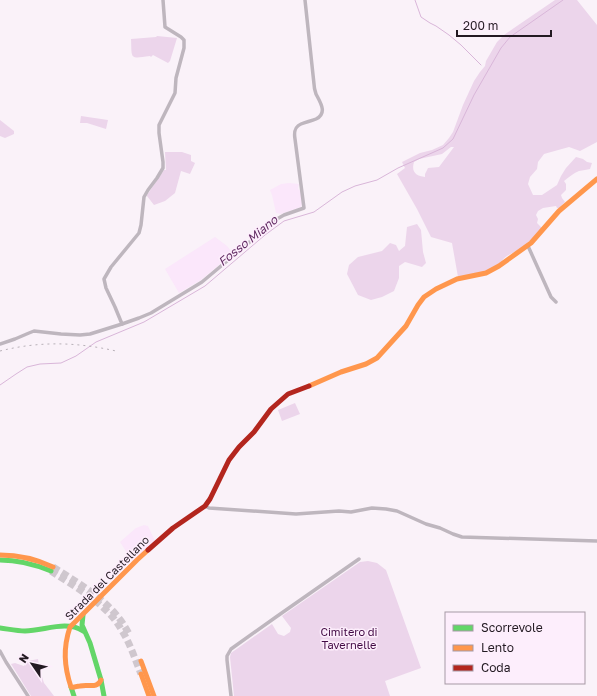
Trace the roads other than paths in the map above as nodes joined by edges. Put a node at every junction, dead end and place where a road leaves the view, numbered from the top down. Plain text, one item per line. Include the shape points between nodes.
1 (163, 0) edge
2 (305, 0) edge
3 (597, 179) edge
4 (528, 246) junction
5 (556, 302) dead end
6 (122, 324) junction
7 (0, 344) edge
8 (205, 506) junction
9 (597, 541) edge
10 (0, 555) edge
11 (0, 560) edge
12 (359, 560) dead end
13 (84, 613) junction
14 (70, 627) junction
15 (0, 628) edge
16 (84, 632) junction
17 (0, 651) edge
18 (141, 661) dead end
19 (0, 662) edge
20 (6, 662) junction
21 (141, 674) tunnel mouth
22 (101, 680) junction
23 (73, 687) junction
24 (28, 696) edge
25 (74, 696) edge
26 (104, 696) edge
27 (149, 696) edge
28 (154, 696) edge
29 (231, 696) edge

1 - 6 street via 165,27 184,40 184,48 175,93 159,125 163,168 144,197 139,233 104,280
2 - 6 street via 314,84 323,113 298,125 295,131 304,208 278,219 202,282 151,313
3 - 4 main road, Strada del Castellano via 559,211
4 - 5 street via 551,297
4 - 8 main road, Strada del Castellano via 492,270 456,279 424,297 406,326 371,362 282,398 232,455
6 - 7 street via 80,335 34,331
8 - 9 street via 296,514 386,509 462,537
8 - 13 main road, Strada del Castellano via 159,540
10 - 11 main road via 28,557 52,569 19,560
12 - 29 street via 231,649 227,656
13 - 14 main road, Strada del Castellano
13 - 16 main road
14 - 15 main road via 25,631
14 - 16 main road via 76,627
14 - 23 main road, Strada del Castellano via 64,654 66,672
16 - 22 main road
17 - 20 street
18 - 28 main road
19 - 20 street
20 - 24 street
21 - 27 main road
22 - 23 main road via 95,687
22 - 26 main road
23 - 25 main road, Strada del Castellano

